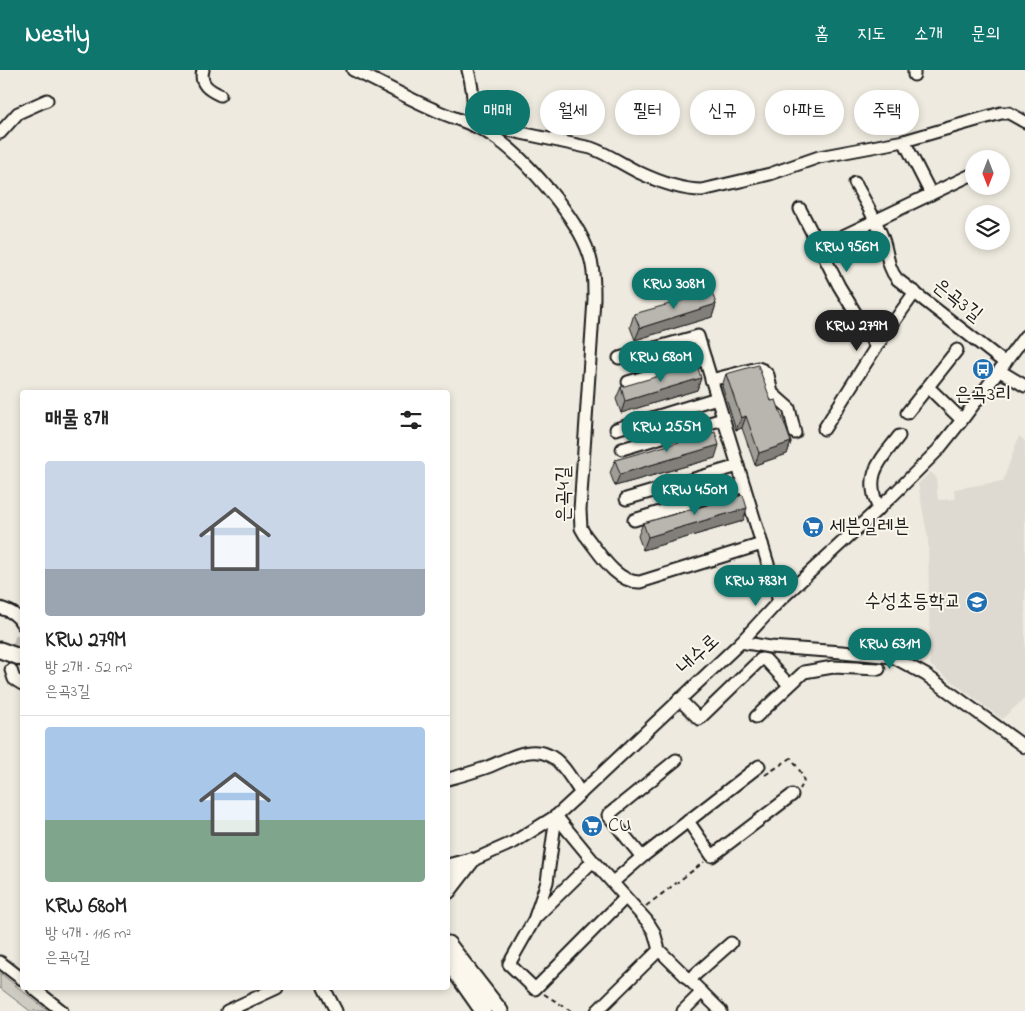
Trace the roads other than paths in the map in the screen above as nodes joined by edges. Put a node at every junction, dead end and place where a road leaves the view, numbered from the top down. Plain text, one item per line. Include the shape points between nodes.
1 (202, 70) edge
2 (353, 70) edge
3 (468, 70) edge
4 (472, 90) edge
5 (220, 96) dead end
6 (47, 100) dead end
7 (1022, 116) edge
8 (465, 121) edge
9 (0, 133) edge
10 (490, 135) edge
11 (529, 135) edge
12 (904, 141) junction
13 (965, 178) edge
14 (855, 183) dead end
15 (931, 194) junction
16 (800, 209) dead end
17 (874, 221) junction
18 (820, 247) junction
19 (915, 292) junction
20 (1025, 336) edge
21 (876, 347) junction
22 (957, 350) dead end
23 (619, 358) dead end
24 (705, 359) junction
25 (1002, 367) junction
26 (711, 380) junction
27 (628, 382) dead end
28 (1025, 386) edge
29 (928, 387) junction
30 (717, 398) junction
31 (907, 413) dead end
32 (723, 419) junction
33 (962, 420) junction
34 (616, 429) dead end
35 (824, 429) dead end
36 (795, 433) dead end
37 (899, 436) dead end
38 (622, 449) dead end
39 (738, 466) junction
40 (744, 486) junction
41 (626, 499) dead end
42 (879, 508) junction
43 (634, 520) dead end
44 (762, 544) junction
45 (779, 601) junction
46 (0, 608) edge
47 (20, 620) edge
48 (0, 640) edge
49 (741, 642) junction
50 (20, 647) edge
51 (0, 650) edge
52 (20, 657) edge
53 (879, 669) dead end
54 (11, 670) dead end
55 (20, 683) edge
56 (789, 685) junction
57 (679, 699) junction
58 (756, 717) dead end
59 (1025, 747) edge
60 (676, 760) dead end
61 (760, 766) road end
62 (450, 779) edge
63 (581, 793) junction
64 (792, 795) road end
65 (556, 816) junction
66 (688, 821) junction
67 (642, 857) junction
68 (471, 861) junction
69 (593, 861) junction
70 (450, 866) edge
71 (450, 875) edge
72 (613, 882) junction
73 (450, 889) edge
74 (625, 898) junction
75 (535, 918) junction
76 (731, 943) dead end
77 (659, 950) junction
78 (450, 953) edge
79 (450, 958) edge
80 (0, 962) edge
81 (452, 971) edge
82 (20, 978) edge
83 (689, 980) junction
84 (36, 990) edge
85 (273, 990) edge
86 (325, 990) edge
87 (702, 992) junction
88 (62, 1011) edge
89 (227, 1011) edge
90 (336, 1011) edge
91 (483, 1011) edge
92 (500, 1011) edge
93 (597, 1011) edge
94 (683, 1011) edge
95 (721, 1011) edge

1 - 5 street via 204,84
2 - 8 street
3 - 4 street
6 - 9 street via 18,113
7 - 12 street via 1001,113
10 - 44 street, 은곡4길 via 502,142 554,196 590,254 594,299 580,510 581,528 585,535 612,568 632,582
11 - 12 street via 592,148 639,172 691,190 714,188 819,158
12 - 15 street
13 - 15 street
14 - 17 street, 은곡3길
15 - 17 street
16 - 18 street
17 - 18 street
17 - 19 street, 은곡3길 via 883,239 892,273
18 - 21 street
19 - 21 street
19 - 25 street, 은곡3길
20 - 25 street, 내수로
21 - 35 street
22 - 29 street
23 - 24 street via 698,336
24 - 26 street
24 - 27 street
25 - 28 street, 은곡3길
25 - 33 street, 내수로
26 - 30 street
26 - 36 street via 758,368 763,370 768,375 772,393 788,408
29 - 31 street
29 - 33 street
30 - 32 street
30 - 34 street
32 - 38 street
32 - 39 street
33 - 42 street, 내수로 via 938,450
37 - 42 street via 875,467 873,491
39 - 40 street
39 - 41 street
40 - 43 street
40 - 44 street
42 - 45 street, 내수로
44 - 45 street
45 - 49 street, 내수로
46 - 47 street
48 - 50 main road
49 - 57 street, 내수로
49 - 59 street via 893,657 926,675
51 - 52 main road
53 - 56 street via 833,667 814,670 804,672
54 - 55 street via 14,679
56 - 57 street via 766,660 761,659 699,719
56 - 58 street
57 - 63 street, 내수로
60 - 67 street via 608,815
61 - 66 street
62 - 63 street via 513,756 542,753 557,760
63 - 65 street, 내수로
64 - 66 street via 712,856
65 - 68 street, 내수로 via 514,842
65 - 69 street
65 - 75 street via 547,882
66 - 67 street
67 - 72 street
68 - 70 main road
68 - 71 street, 내수로
68 - 73 main road
69 - 72 street
69 - 75 street
72 - 74 street
74 - 75 street via 536,989 509,964
74 - 77 street via 654,932
76 - 83 street
77 - 83 street
77 - 93 street
78 - 92 main road
79 - 81 main road
80 - 82 street
81 - 91 main road
83 - 87 street
84 - 88 street
85 - 89 street
86 - 90 street
87 - 94 street
87 - 95 street

